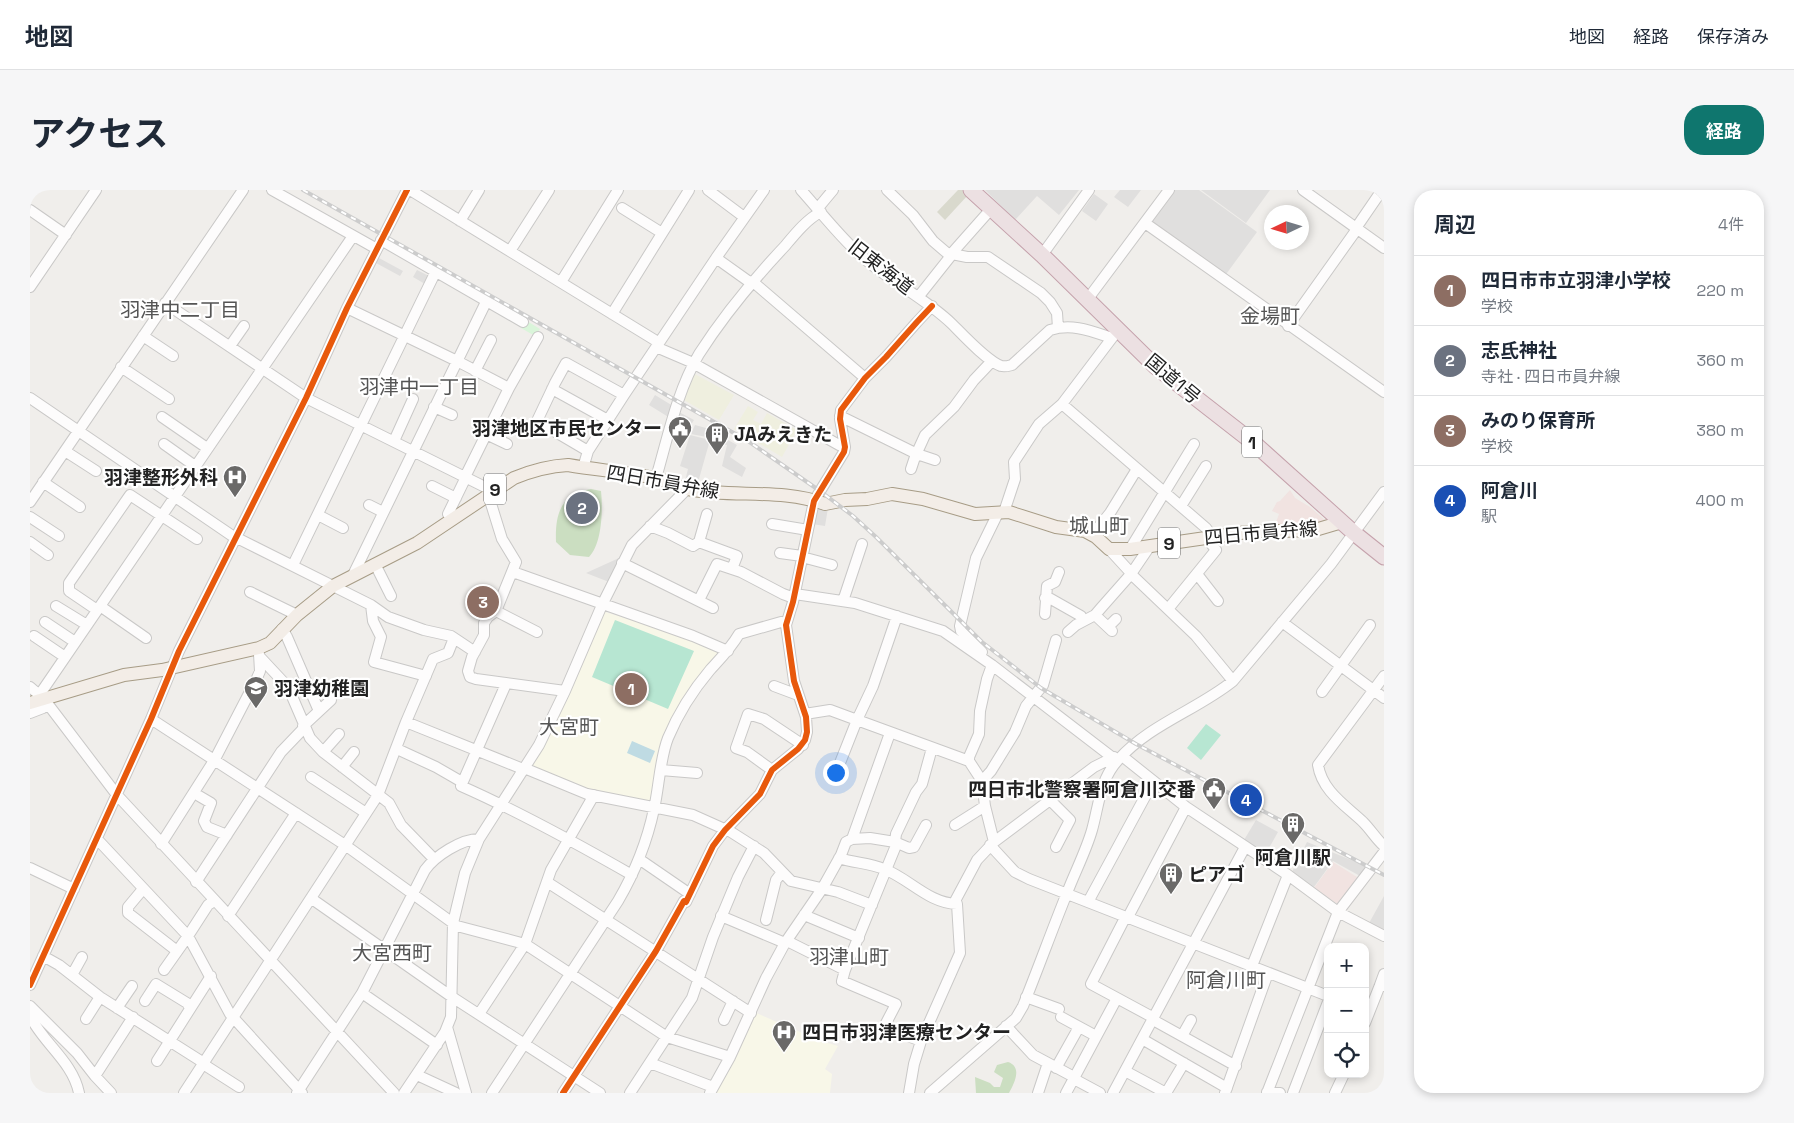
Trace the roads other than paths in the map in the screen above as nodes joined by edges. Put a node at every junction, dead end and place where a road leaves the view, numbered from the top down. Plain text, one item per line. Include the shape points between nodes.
1 (96, 190) edge
2 (243, 190) edge
3 (272, 190) edge
4 (409, 190) edge
5 (480, 190) edge
6 (549, 190) edge
7 (618, 190) edge
8 (689, 190) edge
9 (708, 190) edge
10 (764, 190) edge
11 (801, 190) edge
12 (833, 190) edge
13 (887, 190) edge
14 (971, 190) edge
15 (1089, 190) edge
16 (1169, 190) edge
17 (1303, 190) edge
18 (1382, 190) edge
19 (622, 208) dead end
20 (991, 209) junction
21 (30, 210) edge
22 (819, 210) junction
23 (744, 217) junction
24 (460, 221) junction
25 (1145, 223) junction
26 (1356, 228) junction
27 (662, 234) junction
28 (66, 235) junction
29 (353, 236) junction
30 (379, 245) junction
31 (1384, 248) edge
32 (510, 251) junction
33 (952, 255) junction
34 (1042, 255) junction
35 (716, 258) junction
36 (436, 271) junction
37 (561, 282) junction
38 (751, 282) junction
39 (30, 287) edge
40 (919, 296) junction
41 (487, 300) junction
42 (1087, 300) junction
43 (165, 303) junction
44 (932, 306) junction
45 (347, 308) junction
46 (612, 314) junction
47 (524, 322) dead end
48 (244, 326) dead end
49 (1288, 326) junction
50 (1058, 328) junction
51 (1114, 334) junction
52 (143, 336) junction
53 (404, 336) junction
54 (538, 337) dead end
55 (491, 340) dead end
56 (657, 345) junction
57 (230, 346) junction
58 (173, 356) dead end
59 (458, 361) junction
60 (992, 361) junction
61 (693, 364) junction
62 (122, 367) junction
63 (262, 368) junction
64 (475, 371) junction
65 (865, 378) junction
66 (509, 388) junction
67 (552, 389) junction
68 (1384, 392) edge
69 (624, 395) junction
70 (30, 398) edge
71 (306, 398) junction
72 (169, 399) dead end
73 (413, 399) dead end
74 (1062, 404) junction
75 (434, 407) junction
76 (452, 415) dead end
77 (840, 416) junction
78 (162, 417) dead end
79 (608, 420) junction
80 (361, 426) junction
81 (78, 431) junction
82 (486, 434) junction
83 (394, 441) junction
84 (164, 444) dead end
85 (507, 444) dead end
86 (1194, 444) dead end
87 (845, 447) junction
88 (208, 448) junction
89 (65, 451) junction
90 (413, 451) junction
91 (588, 451) junction
92 (917, 454) junction
93 (935, 460) dead end
94 (195, 466) junction
95 (1206, 466) dead end
96 (583, 468) junction
97 (912, 469) dead end
98 (1137, 469) junction
99 (96, 471) dead end
100 (465, 477) junction
101 (656, 478) junction
102 (43, 482) junction
103 (432, 486) dead end
104 (687, 489) junction
105 (490, 492) junction
106 (1164, 492) junction
107 (1384, 492) edge
108 (174, 496) junction
109 (456, 498) junction
110 (814, 500) junction
111 (30, 502) edge
112 (368, 505) dead end
113 (1181, 506) junction
114 (80, 507) dead end
115 (383, 512) junction
116 (1001, 512) junction
117 (448, 514) dead end
118 (707, 514) dead end
119 (318, 515) junction
120 (161, 516) junction
121 (30, 517) edge
122 (1342, 522) junction
123 (772, 524) dead end
124 (650, 526) junction
125 (343, 528) dead end
126 (808, 530) junction
127 (1354, 534) junction
128 (1092, 535) junction
129 (59, 536) dead end
130 (236, 537) junction
131 (1209, 537) junction
132 (197, 540) dead end
133 (30, 542) edge
134 (698, 542) junction
135 (862, 544) dead end
136 (1150, 546) junction
137 (1108, 549) junction
138 (1130, 549) junction
139 (780, 553) dead end
140 (48, 555) dead end
141 (802, 557) junction
142 (1384, 557) edge
143 (622, 563) junction
144 (375, 564) junction
145 (293, 565) junction
146 (832, 565) dead end
147 (732, 569) junction
148 (513, 572) junction
149 (1059, 572) dead end
150 (1131, 573) junction
151 (1196, 574) junction
152 (353, 575) junction
153 (333, 586) junction
154 (250, 592) dead end
155 (391, 596) dead end
156 (794, 596) junction
157 (1045, 598) junction
158 (699, 600) junction
159 (843, 601) junction
160 (1218, 602) dead end
161 (371, 605) junction
162 (602, 605) junction
163 (56, 606) dead end
164 (98, 608) junction
165 (713, 608) dead end
166 (1168, 609) junction
167 (496, 611) junction
168 (1045, 614) dead end
169 (296, 615) junction
170 (1095, 615) junction
171 (897, 616) junction
172 (1116, 619) dead end
173 (1083, 621) junction
174 (45, 622) dead end
175 (1282, 622) junction
176 (786, 623) junction
177 (87, 625) junction
178 (1370, 625) dead end
179 (282, 629) junction
180 (537, 632) dead end
181 (1068, 632) dead end
182 (34, 636) dead end
183 (146, 638) dead end
184 (454, 638) junction
185 (1056, 640) dead end
186 (75, 642) junction
187 (728, 651) junction
188 (259, 652) junction
189 (475, 652) junction
190 (65, 657) junction
191 (990, 664) junction
192 (174, 666) junction
193 (1341, 666) junction
194 (426, 676) junction
195 (1384, 676) edge
196 (1234, 681) junction
197 (506, 684) junction
198 (774, 686) dead end
199 (30, 688) edge
200 (1374, 690) junction
201 (565, 691) junction
202 (1322, 692) dead end
203 (798, 695) junction
204 (1033, 697) junction
205 (1384, 698) edge
206 (38, 699) edge
207 (331, 700) dead end
208 (319, 711) junction
209 (30, 713) edge
210 (804, 714) junction
211 (151, 719) junction
212 (857, 720) junction
213 (406, 722) junction
214 (304, 727) junction
215 (890, 733) junction
216 (339, 734) dead end
217 (803, 744) junction
218 (932, 748) junction
219 (396, 749) junction
220 (477, 751) junction
221 (323, 752) junction
222 (354, 752) dead end
223 (1117, 758) junction
224 (215, 760) junction
225 (969, 761) junction
226 (342, 767) junction
227 (524, 768) junction
228 (661, 770) junction
229 (772, 770) junction
230 (697, 774) dead end
231 (311, 777) dead end
232 (834, 778) dead end
233 (982, 781) junction
234 (462, 782) junction
235 (1153, 782) junction
236 (258, 788) junction
237 (194, 794) junction
238 (117, 795) junction
239 (378, 795) junction
240 (594, 795) junction
241 (1048, 799) junction
242 (501, 803) junction
243 (984, 806) junction
244 (1186, 807) junction
245 (654, 808) junction
246 (296, 813) junction
247 (366, 813) junction
248 (926, 825) dead end
249 (955, 825) dead end
250 (725, 830) junction
251 (227, 835) junction
252 (852, 838) junction
253 (97, 839) junction
254 (479, 839) junction
255 (568, 839) junction
256 (896, 842) junction
257 (161, 844) junction
258 (992, 844) junction
259 (345, 845) junction
260 (754, 846) junction
261 (1384, 846) edge
262 (1056, 847) dead end
263 (1244, 847) junction
264 (1384, 852) edge
265 (839, 858) junction
266 (434, 859) junction
267 (639, 859) junction
268 (30, 868) edge
269 (886, 870) junction
270 (782, 872) junction
271 (632, 875) junction
272 (1288, 875) junction
273 (196, 882) junction
274 (548, 882) junction
275 (143, 888) junction
276 (74, 889) junction
277 (822, 889) junction
278 (1067, 893) junction
279 (413, 894) junction
280 (690, 894) junction
281 (312, 899) junction
282 (214, 901) junction
283 (1088, 902) junction
284 (954, 903) junction
285 (872, 905) junction
286 (1338, 912) junction
287 (804, 915) junction
288 (228, 916) junction
289 (722, 916) junction
290 (1127, 917) junction
291 (606, 919) junction
292 (766, 920) dead end
293 (453, 923) junction
294 (188, 936) junction
295 (1384, 936) edge
296 (859, 938) junction
297 (786, 942) junction
298 (1194, 943) junction
299 (525, 944) junction
300 (385, 950) junction
301 (177, 951) junction
302 (656, 951) junction
303 (43, 956) junction
304 (82, 957) dead end
305 (271, 961) junction
306 (1252, 966) junction
307 (164, 970) dead end
308 (845, 970) junction
309 (570, 973) junction
310 (1268, 973) junction
311 (1384, 974) edge
312 (72, 975) junction
313 (211, 976) junction
314 (699, 980) junction
315 (30, 985) edge
316 (1382, 985) edge
317 (132, 986) dead end
318 (1308, 988) junction
319 (362, 993) junction
320 (1324, 994) edge
321 (100, 997) junction
322 (452, 997) junction
323 (1026, 997) junction
324 (1117, 998) junction
325 (145, 1001) dead end
326 (733, 1001) junction
327 (30, 1006) edge
328 (621, 1006) junction
329 (118, 1008) junction
330 (190, 1008) junction
331 (1369, 1008) edge
332 (1324, 1012) edge
333 (751, 1013) junction
334 (479, 1014) junction
335 (30, 1016) edge
336 (133, 1017) junction
337 (233, 1018) junction
338 (86, 1019) dead end
339 (1153, 1019) junction
340 (724, 1020) dead end
341 (1191, 1020) dead end
342 (1006, 1026) junction
343 (447, 1027) junction
344 (1079, 1027) junction
345 (337, 1031) junction
346 (1096, 1036) junction
347 (1182, 1036) junction
348 (667, 1037) junction
349 (170, 1040) junction
350 (921, 1040) junction
351 (1142, 1040) junction
352 (524, 1044) junction
353 (437, 1045) junction
354 (730, 1057) junction
355 (157, 1061) dead end
356 (204, 1063) junction
357 (650, 1063) junction
358 (1184, 1063) junction
359 (1052, 1066) junction
360 (1236, 1066) junction
361 (1125, 1071) junction
362 (417, 1075) junction
363 (95, 1076) junction
364 (574, 1076) junction
365 (1074, 1078) junction
366 (1342, 1078) edge
367 (239, 1087) dead end
368 (711, 1090) edge
369 (1226, 1091) edge
370 (299, 1092) edge
371 (79, 1093) edge
372 (112, 1093) edge
373 (184, 1093) edge
374 (394, 1093) edge
375 (404, 1093) edge
376 (456, 1093) edge
377 (466, 1093) edge
378 (492, 1093) edge
379 (563, 1093) edge
380 (600, 1093) edge
381 (630, 1093) edge
382 (909, 1093) edge
383 (930, 1093) edge
384 (1038, 1093) edge
385 (1066, 1093) edge
386 (1100, 1093) edge
387 (1113, 1093) edge
388 (1267, 1093) edge
389 (1280, 1093) edge
390 (1293, 1093) edge
391 (1336, 1093) edge

1 - 28 street
2 - 43 street
3 - 29 street
4 - 24 street
4 - 30 street
5 - 24 street
6 - 32 street
7 - 37 street
8 - 27 street
9 - 23 street
10 - 23 street
11 - 22 street, 旧東海道
12 - 22 street
13 - 33 street via 913,215 933,241
14 - 20 highway, 国道1号 / 1
15 - 34 street
16 - 25 street
17 - 26 street
18 - 26 street
19 - 27 street
20 - 33 street
20 - 34 highway, 国道1号 / 1
21 - 28 street
22 - 38 street
22 - 40 street, 旧東海道 via 856,252
23 - 35 street
24 - 32 street
25 - 42 street
25 - 49 street
26 - 31 street
26 - 49 street
27 - 46 street
28 - 39 street
29 - 30 street
29 - 63 street
30 - 36 street
30 - 45 street
32 - 37 street
33 - 40 street
33 - 50 street via 988,257 1032,286 1057,312
34 - 42 highway, 国道1号 / 1
35 - 38 street
35 - 56 street
36 - 41 street
36 - 53 street
37 - 46 street
38 - 61 street
38 - 65 street
40 - 44 street, 旧東海道
41 - 47 street
41 - 59 street
42 - 51 highway, 国道1号 / 1
43 - 52 street
43 - 57 street
44 - 60 street, 旧東海道
44 - 65 street
45 - 53 street
45 - 71 street
46 - 56 street
48 - 57 street
49 - 68 street
50 - 51 street
50 - 60 street via 1050,330 1012,365 1004,366
51 - 74 street
51 - 122 highway, 国道1号 / 1 via 1255,444
52 - 58 street
52 - 62 street
53 - 59 street
53 - 80 street
54 - 66 street
55 - 64 street
56 - 61 street
56 - 69 street
57 - 63 street
59 - 64 street
59 - 75 street
60 - 92 street via 954,407 925,435
61 - 87 street
61 - 101 street via 678,401
62 - 72 street
62 - 81 street
63 - 71 street
63 - 88 street
64 - 66 street
65 - 77 street
66 - 82 street
67 - 69 street via 566,363
67 - 79 street
67 - 91 street via 537,421
69 - 79 street
70 - 81 street
71 - 80 street
71 - 130 street
73 - 83 street
74 - 98 street
74 - 116 street via 1039,424 1014,462 1015,479
75 - 76 street
75 - 90 street
77 - 87 street
77 - 92 street
78 - 88 street
79 - 91 street
80 - 83 street
80 - 119 street
81 - 89 street
81 - 108 street
82 - 85 street
82 - 100 street
83 - 90 street
84 - 94 street
86 - 106 street
87 - 110 street
88 - 94 street
89 - 99 street
89 - 102 street
90 - 100 street
90 - 115 street
91 - 96 street
92 - 93 street
92 - 97 street
94 - 108 street
95 - 113 street
96 - 101 main road, 四日市員弁線 / 9
96 - 105 main road, 四日市員弁線 / 9 via 559,466 534,470
98 - 106 street
98 - 128 street
100 - 105 street
100 - 109 street
101 - 104 main road, 四日市員弁線 / 9
102 - 111 street
102 - 114 street
103 - 109 street
104 - 110 main road, 四日市員弁線 / 9
104 - 124 street
105 - 144 main road, 四日市員弁線 / 9 via 417,543
105 - 148 street via 502,539 515,558
106 - 113 street
106 - 138 street
107 - 127 street
108 - 120 street
108 - 130 street
109 - 117 street
110 - 116 main road, 四日市員弁線 / 9 via 830,504 896,494 975,514
110 - 126 street
112 - 115 street
113 - 131 street via 1206,528
115 - 152 street
116 - 128 main road, 四日市員弁線 / 9
116 - 191 street via 976,558 960,626 991,660
118 - 134 street
119 - 125 street
119 - 145 street
120 - 132 street
120 - 164 street
120 - 164 street via 130,495 106,528 69,583 69,591
121 - 129 street
122 - 127 highway, 国道1号 / 1
122 - 131 main road, 四日市員弁線 / 9 via 1315,530
123 - 126 street
124 - 134 street via 693,546
124 - 143 street via 632,545
126 - 141 street
127 - 142 highway, 国道1号 / 1
127 - 175 street
128 - 137 main road, 四日市員弁線 / 9
130 - 145 street
130 - 192 street
131 - 136 main road, 四日市員弁線 / 9
131 - 151 street via 1216,550
133 - 140 street
134 - 147 street via 737,556
135 - 159 street
136 - 138 main road, 四日市員弁線 / 9
136 - 150 street
137 - 138 main road, 四日市員弁線 / 9
137 - 150 street
139 - 141 street
141 - 146 street
141 - 156 street
143 - 158 street
143 - 162 street
144 - 152 main road, 四日市員弁線 / 9
144 - 155 street
145 - 153 street
147 - 156 street via 783,594
147 - 158 street via 717,564
148 - 162 street
148 - 167 street
149 - 157 street via 1055,582 1047,586
150 - 166 street
150 - 170 street
151 - 160 street
151 - 166 street
152 - 153 main road, 四日市員弁線 / 9
153 - 161 street
153 - 169 main road, 四日市員弁線 / 9
154 - 169 street
156 - 159 street
156 - 176 street
157 - 168 street
157 - 173 street via 1081,616
158 - 165 street
159 - 171 street
161 - 184 street via 388,617
161 - 194 street via 373,621 381,637 374,662
162 - 187 street
162 - 201 street
163 - 177 street
164 - 177 street
164 - 183 street
166 - 196 street
167 - 180 street
167 - 189 street via 484,623 484,635
169 - 179 main road, 四日市員弁線 / 9
170 - 172 street via 1110,629
170 - 173 street
171 - 191 street via 943,631
171 - 212 street
173 - 181 street
174 - 186 street
175 - 193 street
175 - 196 street
176 - 187 street via 739,634
176 - 203 street
177 - 186 street
178 - 193 street
179 - 188 main road, 四日市員弁線 / 9
179 - 208 street
182 - 190 street
184 - 189 street
184 - 194 street via 448,653 433,659
185 - 204 street via 1043,685
186 - 190 street
187 - 228 street via 681,712 667,740
188 - 192 main road, 四日市員弁線 / 9
188 - 214 street via 288,687
188 - 224 street via 260,671
189 - 197 street via 468,671 470,677
190 - 206 street
191 - 204 street
191 - 225 street via 981,704 979,734
192 - 206 main road, 四日市員弁線 / 9 via 124,675
192 - 211 street
193 - 200 street
193 - 202 street
194 - 213 street
195 - 200 street
196 - 223 street via 1163,723
197 - 201 street
197 - 220 street
198 - 203 street
199 - 206 street
200 - 205 street
200 - 261 street via 1318,765 1330,792
201 - 227 street
203 - 210 street
204 - 223 street
204 - 233 street via 1015,732
206 - 209 street via 43,708
206 - 238 street
207 - 208 street
208 - 214 street
210 - 212 street via 830,710
210 - 217 street via 807,732
211 - 224 street
211 - 238 street
212 - 215 street
212 - 232 street
213 - 219 street
213 - 220 street
214 - 221 street
214 - 236 street via 281,752
215 - 218 street
215 - 252 street
216 - 221 street
217 - 229 street
217 - 229 street via 764,719 748,714 736,748
218 - 225 street
218 - 256 street via 922,784 896,834
219 - 234 street
219 - 239 street
220 - 227 street
220 - 234 street
221 - 226 street
222 - 226 street
223 - 235 street
223 - 241 street via 1094,767
223 - 278 street via 1102,788 1092,830
224 - 236 street
224 - 237 street
225 - 233 street
226 - 239 street
227 - 240 street
227 - 242 street
228 - 230 street
228 - 245 street
229 - 250 street via 760,794
231 - 247 street
233 - 243 street
234 - 242 street via 461,786
235 - 244 street
235 - 283 street
236 - 246 street
236 - 251 street
237 - 251 street via 211,803 204,821 208,827
237 - 257 street
238 - 253 street
238 - 257 street
239 - 247 street
239 - 266 street via 389,803 401,825
240 - 245 street
240 - 255 street
241 - 258 street
241 - 262 street via 1070,820
242 - 254 street
242 - 255 street
243 - 249 street
243 - 258 street
244 - 263 street
244 - 290 street
245 - 250 street via 693,815
245 - 267 street
246 - 259 street
246 - 288 street
247 - 259 street
248 - 256 street via 914,847
250 - 260 street
250 - 280 street via 713,846
251 - 273 street
252 - 256 street
252 - 265 street via 846,842
253 - 275 street
253 - 276 street
254 - 266 street via 466,841
254 - 293 street via 465,873
255 - 271 street
255 - 274 street
256 - 269 street
257 - 273 street
258 - 278 street via 1015,872
258 - 284 street via 977,860
259 - 279 street
259 - 281 street
260 - 270 street
260 - 289 street
263 - 272 street
263 - 298 street
264 - 286 street
265 - 269 street
265 - 277 street
266 - 279 street
267 - 271 street
267 - 280 street
268 - 276 street
269 - 284 street via 937,900
269 - 285 street
270 - 277 street via 791,881
270 - 292 street via 776,880
271 - 291 street
272 - 286 street
272 - 306 street
273 - 282 street
274 - 291 street
274 - 299 street
275 - 294 street
275 - 301 street via 128,907 128,913
276 - 303 street
277 - 285 street
277 - 287 street
278 - 283 street
278 - 323 street
279 - 293 street
279 - 300 street
280 - 302 street
281 - 300 street
281 - 305 street
282 - 288 street
282 - 294 street
283 - 290 street
284 - 350 street via 957,904 960,954
285 - 296 street
286 - 295 street
286 - 318 street
287 - 296 street
287 - 297 street
288 - 305 street
289 - 297 street
289 - 314 street
290 - 298 street
290 - 324 street via 1091,984
291 - 302 street
291 - 309 street
293 - 299 street
293 - 322 street
294 - 301 street
294 - 313 street
296 - 308 street
297 - 308 street
297 - 333 street
298 - 306 street
298 - 339 street
299 - 309 street
299 - 334 street
300 - 319 street
300 - 322 street
301 - 307 street
302 - 314 street
302 - 328 street
303 - 312 street
303 - 315 street
304 - 312 street
305 - 337 street
305 - 345 street
306 - 310 street
308 - 350 street via 842,981 896,1004 884,1027
309 - 328 street
309 - 352 street
310 - 318 street
310 - 360 street
311 - 316 street
312 - 321 street
313 - 330 street
313 - 337 street
314 - 326 street
314 - 348 street via 692,998
316 - 331 street
317 - 329 street
318 - 320 street
318 - 388 street
319 - 345 street
319 - 353 street
321 - 329 street
321 - 338 street
322 - 334 street
322 - 343 street
323 - 342 street via 1016,1018
323 - 344 street via 1060,1013
324 - 339 street
324 - 346 street
325 - 330 street via 156,984
326 - 333 street
326 - 340 street
327 - 363 street
328 - 348 street
328 - 364 street
329 - 336 street
330 - 349 street
332 - 390 street
333 - 354 street
334 - 352 street
335 - 371 street via 70,1069
336 - 349 street
336 - 363 street
337 - 356 street
337 - 370 street
339 - 347 street
339 - 351 street
341 - 347 street
342 - 359 street via 1033,1055
342 - 383 street
343 - 353 street
343 - 377 street
344 - 346 street
344 - 359 street
345 - 370 street
345 - 374 street
346 - 365 street
347 - 360 street
348 - 354 street
348 - 357 street
349 - 355 street
349 - 356 street
350 - 382 street
351 - 358 street
351 - 361 street
352 - 364 street
352 - 378 street
353 - 362 street
354 - 368 street
356 - 367 street
356 - 373 street
357 - 368 street
357 - 381 street
358 - 361 street via 1166,1093
358 - 369 street
359 - 365 street
359 - 384 street
360 - 369 street
361 - 387 street
362 - 375 street
362 - 376 street
363 - 372 street
364 - 379 street
364 - 380 street
365 - 385 street
365 - 386 street
366 - 391 street
388 - 389 street

